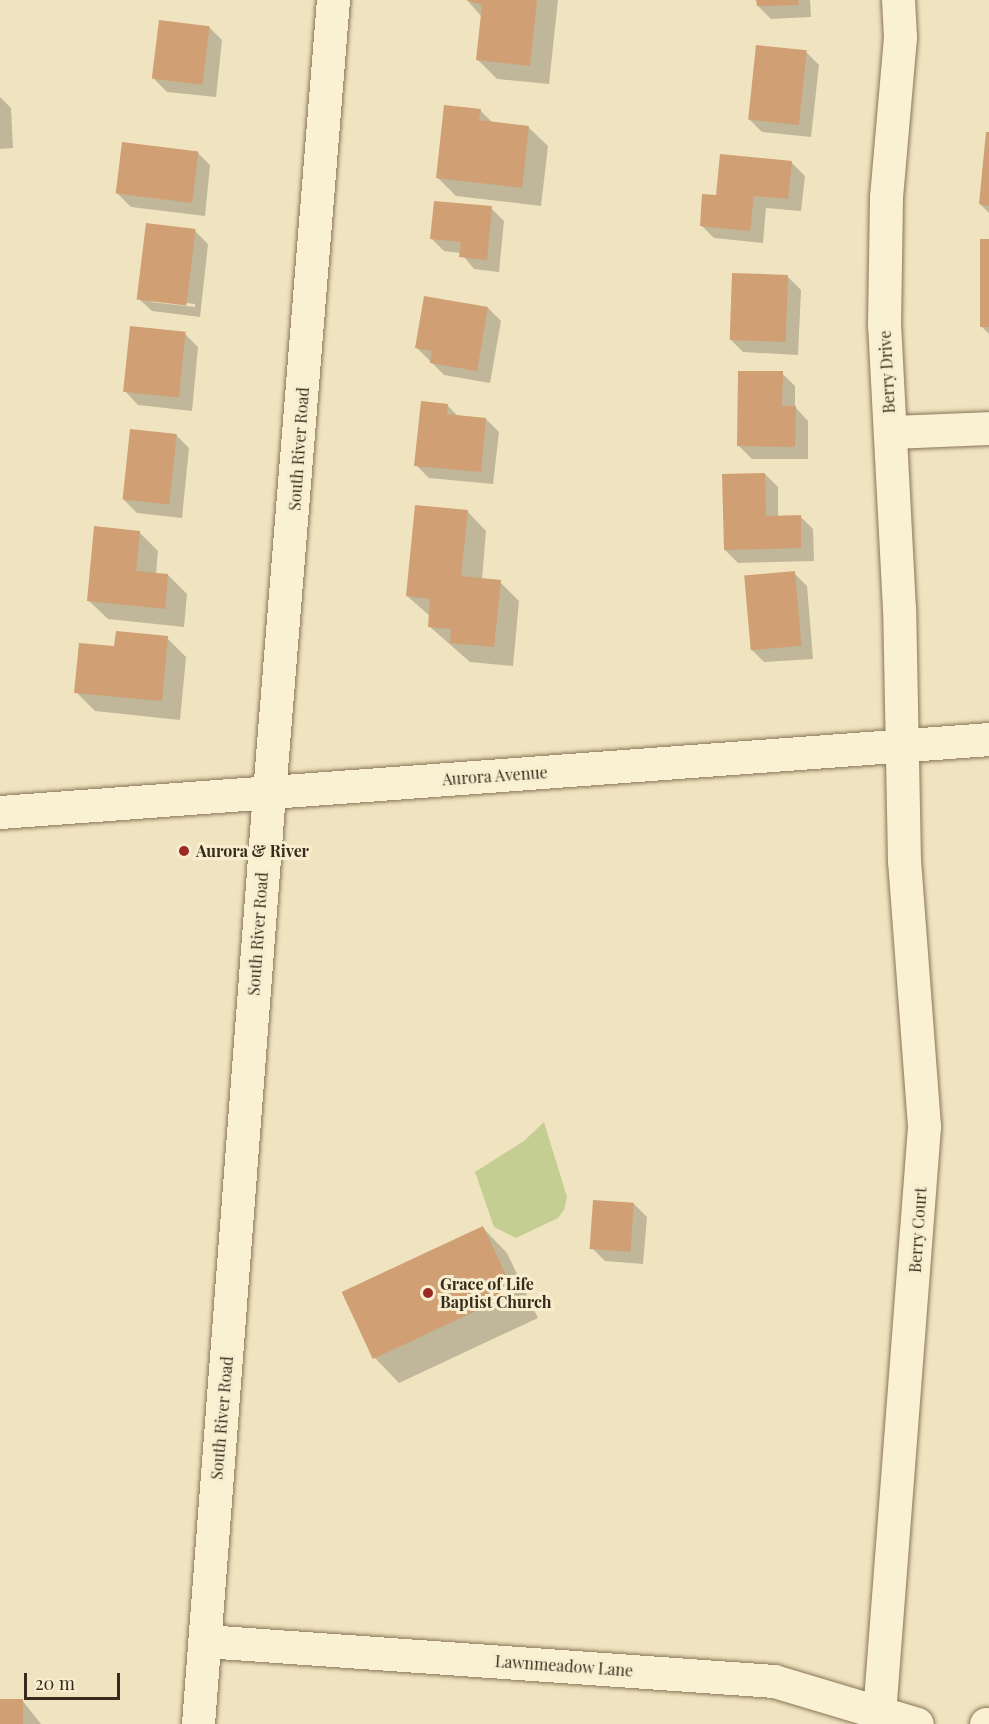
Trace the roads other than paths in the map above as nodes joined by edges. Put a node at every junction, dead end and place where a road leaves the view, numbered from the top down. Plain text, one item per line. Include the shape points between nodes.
1 (333, 0) edge
2 (898, 0) edge
3 (989, 429) edge
4 (890, 432) junction
5 (989, 739) edge
6 (902, 745) junction
7 (269, 793) junction
8 (0, 812) edge
9 (205, 1641) junction
10 (879, 1714) junction
11 (198, 1724) edge
12 (917, 1724) edge

1 - 7 street, South River Road
2 - 4 street, Berry Drive via 900,37 886,197 884,325
3 - 4 street
4 - 6 street, Berry Drive
5 - 6 street, Aurora Avenue
6 - 7 street, Aurora Avenue
6 - 10 street, Berry Court via 904,861 924,1126
7 - 8 street, Aurora Avenue
7 - 9 street, South River Road
9 - 10 street, Lawnmeadow Lane via 774,1681
9 - 11 street, South River Road
10 - 12 street, Lawnmeadow Lane

